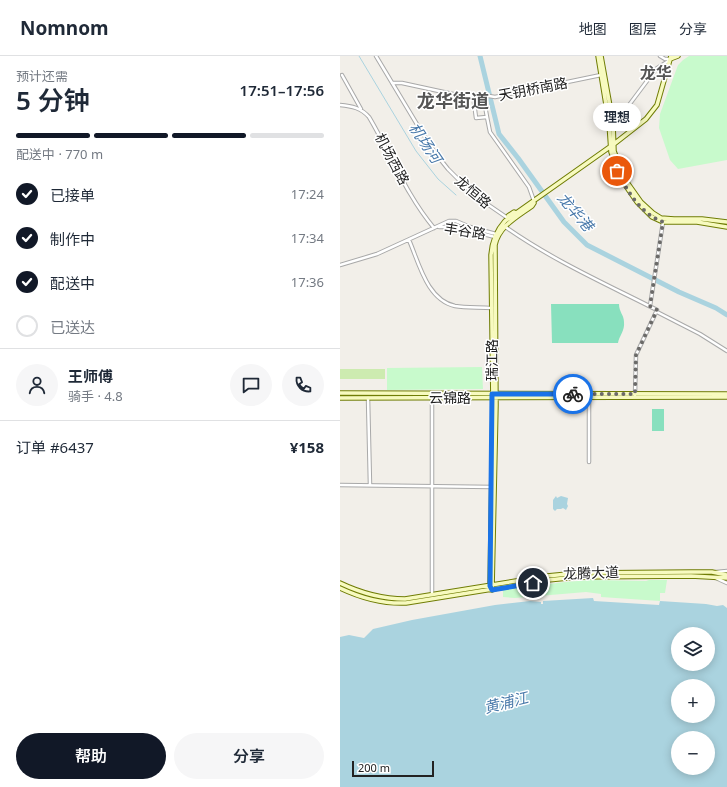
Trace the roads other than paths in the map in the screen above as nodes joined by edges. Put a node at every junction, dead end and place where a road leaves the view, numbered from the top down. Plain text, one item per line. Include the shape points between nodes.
1 (376, 56) edge
2 (598, 56) edge
3 (601, 56) edge
4 (660, 56) edge
5 (678, 56) edge
6 (671, 58) edge
7 (342, 75) dead end
8 (603, 75) junction
9 (392, 83) junction
10 (340, 106) edge
11 (361, 110) junction
12 (487, 117) junction
13 (617, 121) dead end
14 (613, 146) junction
15 (534, 202) junction
16 (509, 220) junction
17 (663, 222) junction
18 (727, 222) edge
19 (502, 226) junction
20 (435, 227) junction
21 (727, 227) edge
22 (496, 236) junction
23 (408, 240) junction
24 (340, 265) edge
25 (650, 306) junction
26 (492, 308) junction
27 (657, 311) junction
28 (727, 350) edge
29 (340, 393) edge
30 (727, 394) edge
31 (494, 396) junction
32 (635, 396) junction
33 (727, 397) edge
34 (340, 398) edge
35 (368, 398) junction
36 (432, 398) junction
37 (589, 398) junction
38 (589, 462) dead end
39 (340, 485) edge
40 (370, 485) junction
41 (432, 486) junction
42 (492, 487) junction
43 (727, 571) edge
44 (712, 575) junction
45 (727, 576) edge
46 (340, 583) edge
47 (727, 583) edge
48 (492, 587) junction
49 (340, 588) edge
50 (432, 596) junction

1 - 9 street, 龙恒路
2 - 8 main road
3 - 8 main road
4 - 6 street via 665,59
5 - 6 main road
6 - 13 street via 656,69
6 - 14 main road via 654,110
7 - 11 street, 机场西路
8 - 9 street, 天钥桥南路 via 495,97 462,96
8 - 14 main road
9 - 16 street, 龙恒路 via 436,154 452,174 474,195
10 - 11 street via 352,106
11 - 20 street, 机场西路 via 372,122 417,207
12 - 12 street via 476,118 474,102 484,100
12 - 15 street via 490,132 529,187
14 - 15 main road
14 - 17 main road via 617,171 621,179 637,202 652,217
14 - 18 main road via 624,178 641,202 653,213 667,219
15 - 16 main road
15 - 16 main road via 532,206
16 - 19 main road
17 - 21 main road via 697,222
17 - 25 street
19 - 22 main road
19 - 25 street via 550,255
20 - 22 street, 丰谷路 via 456,227
20 - 22 street, 丰谷路 via 456,221
20 - 23 street, 丰谷路
22 - 26 main road, 瑞江路 via 491,250
22 - 31 main road, 瑞江路
23 - 24 street, 丰谷路 via 366,258
23 - 26 street via 434,295 455,306
25 - 27 street
26 - 31 main road, 瑞江路
27 - 28 street
27 - 32 street via 636,355
29 - 31 main road, 云锦路
30 - 32 main road, 云锦路
31 - 32 main road, 云锦路
31 - 36 main road, 云锦路
31 - 37 main road, 云锦路
31 - 42 main road, 瑞江路
31 - 48 main road, 瑞江路
32 - 33 main road, 云锦路
32 - 37 main road, 云锦路
34 - 35 main road, 云锦路
35 - 36 main road, 云锦路
35 - 40 street
36 - 41 street
37 - 38 street
39 - 40 street
40 - 41 street
41 - 42 street
41 - 50 street
42 - 48 main road, 瑞江路
43 - 44 street
44 - 45 main road, 龙腾大道
44 - 47 street
44 - 48 main road, 龙腾大道 via 578,577
46 - 50 main road, 龙腾大道 via 363,594 380,598
48 - 49 main road, 龙腾大道 via 397,604 371,600
48 - 50 main road, 龙腾大道

